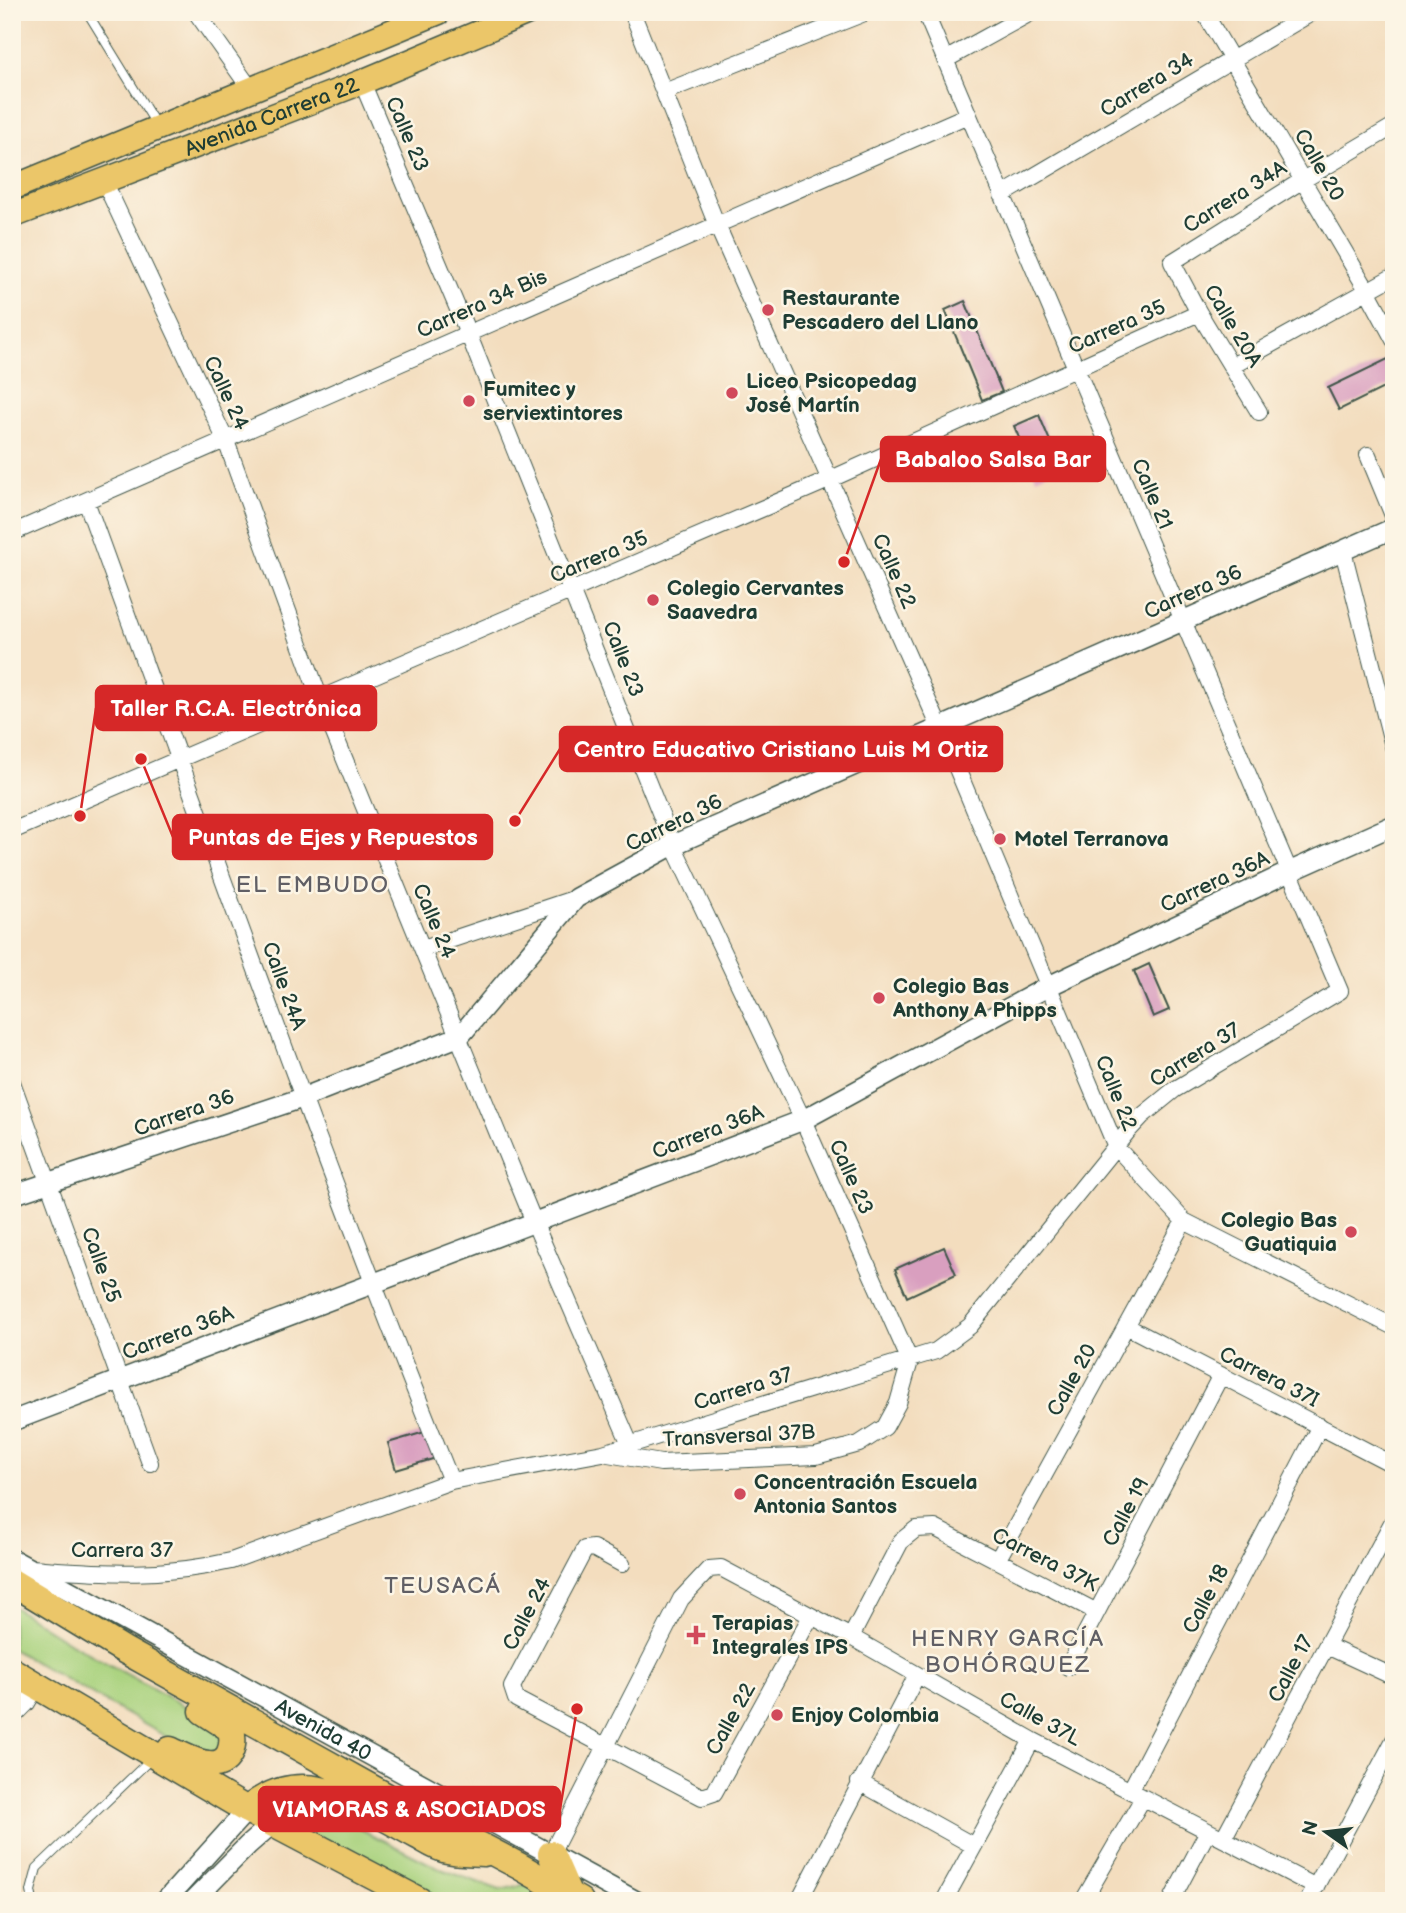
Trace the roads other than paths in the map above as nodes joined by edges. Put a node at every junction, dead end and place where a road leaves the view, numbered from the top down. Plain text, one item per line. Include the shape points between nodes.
1 (87, 12) edge
2 (196, 12) edge
3 (439, 12) edge
4 (528, 12) edge
5 (632, 12) edge
6 (867, 12) edge
7 (925, 12) edge
8 (1032, 12) edge
9 (1204, 12) edge
10 (1313, 12) edge
11 (1233, 58) junction
12 (945, 60) junction
13 (362, 82) junction
14 (252, 91) junction
15 (664, 92) junction
16 (968, 115) junction
17 (1394, 126) edge
18 (159, 129) junction
19 (1303, 180) junction
20 (104, 181) junction
21 (12, 188) edge
22 (1002, 195) junction
23 (12, 216) edge
24 (716, 223) junction
25 (1172, 262) joint
26 (1394, 276) edge
27 (1367, 290) junction
28 (1199, 313) junction
29 (468, 333) junction
30 (1394, 340) edge
31 (1232, 366) junction
32 (1076, 368) junction
33 (1259, 412) dead end
34 (226, 441) junction
35 (1368, 455) dead end
36 (831, 479) junction
37 (86, 501) junction
38 (1394, 518) edge
39 (1394, 528) edge
40 (12, 533) edge
41 (1343, 551) junction
42 (573, 591) junction
43 (1183, 621) junction
44 (320, 699) junction
45 (940, 728) junction
46 (1394, 750) edge
47 (180, 759) junction
48 (1394, 825) edge
49 (12, 831) edge
50 (673, 845) junction
51 (1289, 872) junction
52 (576, 898) junction
53 (424, 949) junction
54 (1049, 986) junction
55 (1340, 991) joint
56 (460, 1036) junction
57 (12, 1082) edge
58 (302, 1098) junction
59 (803, 1120) junction
60 (1116, 1147) junction
61 (49, 1183) junction
62 (12, 1195) edge
63 (1184, 1221) junction
64 (534, 1222) junction
65 (372, 1284) junction
66 (1126, 1326) junction
67 (1394, 1328) edge
68 (910, 1360) junction
69 (1221, 1375) junction
70 (120, 1380) junction
71 (12, 1420) edge
72 (1320, 1426) junction
73 (630, 1444) junction
74 (603, 1453) junction
75 (150, 1463) dead end
76 (1394, 1465) edge
77 (451, 1481) junction
78 (1394, 1519) edge
79 (998, 1559) junction
80 (622, 1564) dead end
81 (18, 1569) edge
82 (1097, 1612) junction
83 (811, 1616) junction
84 (851, 1637) junction
85 (1327, 1646) junction
86 (124, 1650) junction
87 (1068, 1667) dead end
88 (12, 1671) edge
89 (916, 1675) junction
90 (1394, 1678) edge
91 (37, 1686) junction
92 (12, 1718) edge
93 (115, 1734) junction
94 (1032, 1740) junction
95 (1394, 1740) edge
96 (606, 1749) junction
97 (154, 1756) junction
98 (859, 1782) junction
99 (1136, 1794) junction
100 (247, 1810) junction
101 (273, 1823) junction
102 (1216, 1835) junction
103 (974, 1846) junction
104 (496, 1854) junction
105 (551, 1854) junction
106 (1312, 1894) edge
107 (574, 1898) edge
108 (33, 1901) edge
109 (165, 1901) edge
110 (193, 1901) edge
111 (420, 1901) edge
112 (636, 1901) edge
113 (799, 1901) edge
114 (944, 1901) edge
115 (1083, 1901) edge
116 (1171, 1901) edge

1 - 18 lane
2 - 14 street
3 - 14 main road, Avenida Carrera 22
4 - 13 main road, Avenida Carrera 22
5 - 15 street, Calle 22
6 - 15 street
7 - 12 street, Calle 21
8 - 12 street
9 - 11 street, Calle 20
10 - 11 street, Carrera 34
11 - 19 street, Calle 20
11 - 22 street, Carrera 34
12 - 16 street, Calle 21
13 - 20 main road, Avenida Carrera 22
13 - 29 street, Calle 23
14 - 18 main road, Avenida Carrera 22
15 - 24 street, Calle 22
16 - 22 street, Calle 21
16 - 24 street, Carrera 34 Bis
17 - 19 street, Carrera 34A
18 - 21 main road, Avenida Carrera 22
19 - 25 street, Carrera 34A
19 - 27 street, Calle 20
20 - 23 main road, Avenida Carrera 22
20 - 34 street, Calle 24
22 - 32 street, Calle 21
24 - 29 street, Carrera 34 Bis
24 - 36 street, Calle 22
25 - 28 street, Calle 20A
26 - 27 street
27 - 30 street, Calle 20
27 - 31 street
28 - 31 street, Calle 20A
28 - 32 street, Carrera 35
29 - 34 street, Carrera 34 Bis
29 - 42 street, Calle 23
31 - 33 street, Calle 20A
32 - 36 street, Carrera 35
32 - 43 street, Calle 21
34 - 37 street, Carrera 34 Bis
34 - 44 street, Calle 24
35 - 38 street
36 - 42 street, Carrera 35
36 - 45 street, Calle 22
37 - 40 street, Carrera 34 Bis
37 - 47 street, Calle 24A
39 - 41 street, Carrera 36
41 - 43 street, Carrera 36
41 - 46 street
42 - 44 street, Carrera 35
42 - 50 street, Calle 23
43 - 45 street, Carrera 36
43 - 51 street, Calle 21
44 - 47 street, Carrera 35
44 - 53 street, Calle 24
45 - 50 street, Carrera 36
45 - 54 street, Calle 22
47 - 49 street, Carrera 35
47 - 58 street, Calle 24A
48 - 51 street, Carrera 36A
50 - 52 street, Carrera 36
50 - 59 street, Calle 23
51 - 54 street, Carrera 36A
51 - 55 street, Calle 21
52 - 53 street
52 - 56 street, Carrera 36
53 - 56 street, Calle 24
54 - 59 street, Carrera 36A
54 - 60 street, Calle 22
55 - 60 street, Carrera 37 via 1174,1090 1142,1116
56 - 58 street, Carrera 36
56 - 64 street, Calle 24
57 - 61 street, Calle 25
58 - 61 street, Carrera 36
58 - 65 street, Calle 24A
59 - 64 street, Carrera 36A
59 - 68 street, Calle 23
60 - 63 street, Calle 22
60 - 68 street, Carrera 37 via 971,1326 936,1351
61 - 62 street, Carrera 36
61 - 70 street, Calle 25
63 - 66 street, Calle 20
63 - 67 street
64 - 65 street, Carrera 36A
64 - 73 street, Calle 24
65 - 70 street, Carrera 36A
65 - 77 street, Calle 24A
66 - 69 street, Carrera 37I
66 - 79 street, Calle 20
68 - 73 street, Carrera 37
68 - 74 street, Transversal 37B via 898,1403 885,1427 859,1444 816,1456 661,1463
69 - 72 street, Carrera 37I
69 - 82 street, Calle 19
70 - 71 street, Carrera 36A
70 - 75 street, Calle 25
72 - 76 street, Carrera 37I
72 - 99 street, Calle 18
73 - 74 street, Carrera 37
74 - 77 street, Carrera 37
77 - 81 street, Carrera 37 via 206,1567 131,1575
78 - 85 street, Calle 17
79 - 82 street, Carrera 37K
79 - 84 street, Carrera 37K via 935,1528 916,1529 901,1541
80 - 96 street, Calle 24 via 593,1548 584,1549 512,1687 516,1699
81 - 86 highway, Avenida 40
81 - 105 street, Avenida 40
82 - 87 street, Calle 19
83 - 84 street, Calle 37L
83 - 96 street, Calle 22 via 714,1793 702,1797
83 - 96 street, Calle 37L via 721,1568 709,1569 681,1599
84 - 89 street, Calle 37L
85 - 90 street
85 - 102 street, Calle 17
86 - 93 highway via 145,1681 231,1729 234,1742 231,1754 210,1765 143,1738
86 - 104 highway, Avenida 40
88 - 91 highway
89 - 94 street, Calle 37L
89 - 98 street
91 - 92 street
91 - 93 highway
93 - 97 highway
94 - 99 street, Calle 37L
94 - 103 street
95 - 106 street
96 - 105 street
97 - 100 highway
97 - 108 lane via 37,1868
98 - 103 street
98 - 113 street
99 - 102 street, Calle 37L
99 - 115 street, Calle 18
100 - 101 highway
100 - 104 highway via 272,1793 314,1787 338,1794 445,1850
100 - 109 street
101 - 110 street
101 - 111 highway
102 - 106 street, Calle 37L
102 - 116 street, Calle 17
103 - 114 street
104 - 107 highway, Avenida 40
105 - 107 highway
105 - 112 street, Avenida 40

